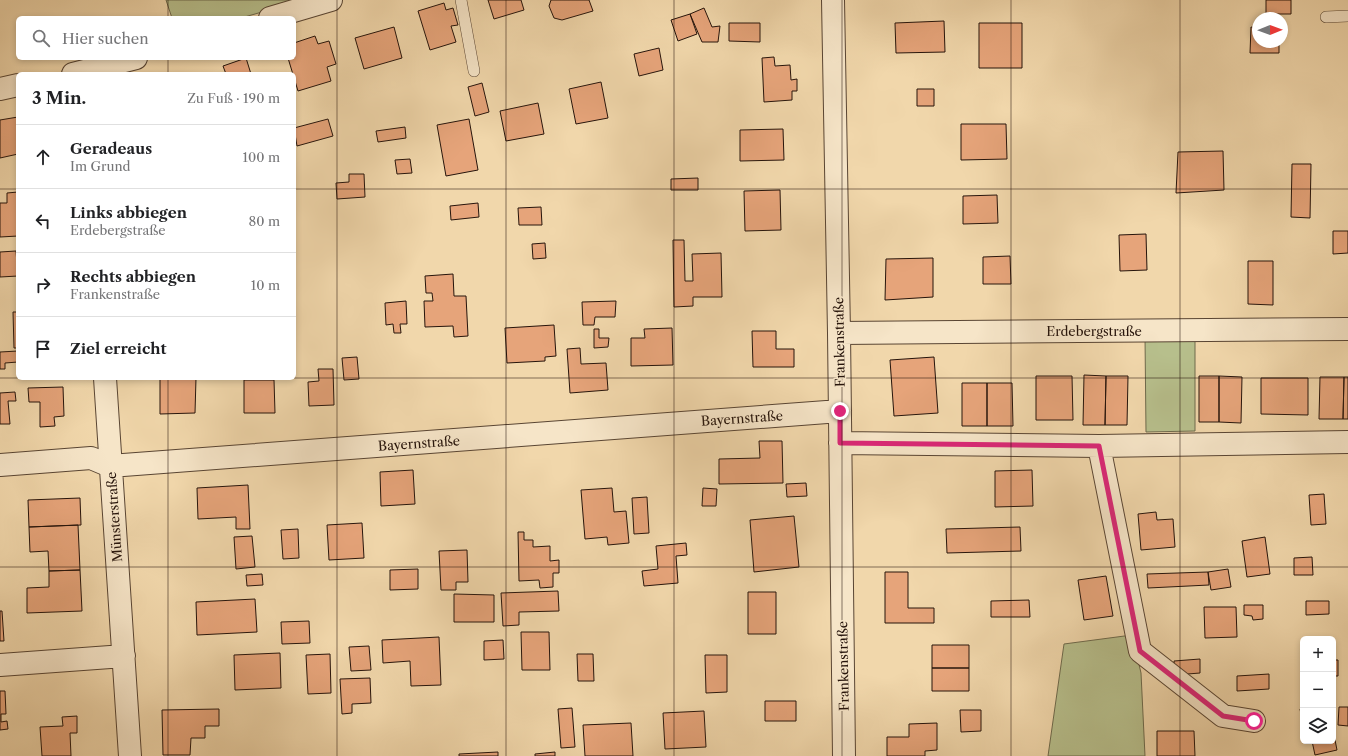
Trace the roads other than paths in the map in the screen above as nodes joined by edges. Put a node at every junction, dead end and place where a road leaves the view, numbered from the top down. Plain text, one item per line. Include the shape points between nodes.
1 (331, 0) edge
2 (461, 0) edge
3 (833, 0) edge
4 (277, 16) edge
5 (1348, 16) edge
6 (1326, 17) dead end
7 (129, 60) edge
8 (474, 71) dead end
9 (86, 72) edge
10 (16, 85) edge
11 (0, 89) edge
12 (1348, 329) edge
13 (839, 333) junction
14 (105, 380) edge
15 (840, 411) junction
16 (1348, 442) edge
17 (840, 443) junction
18 (1099, 446) junction
19 (0, 465) edge
20 (110, 466) junction
21 (124, 656) junction
22 (0, 665) edge
23 (1254, 721) dead end
24 (130, 756) edge
25 (844, 756) edge

1 - 4 street
2 - 8 lane
3 - 13 street, Frankenstraße
5 - 6 lane
7 - 9 street
10 - 11 street
12 - 13 street, Erdebergstraße
13 - 15 street, Frankenstraße
14 - 20 street, Münsterstraße
15 - 17 street, Frankenstraße
15 - 20 street, Bayernstraße
16 - 18 street
17 - 18 street
17 - 25 street, Frankenstraße
18 - 23 street via 1140,651 1223,716
19 - 20 street, Bayernstraße via 91,458
20 - 21 street, Münsterstraße
21 - 22 street
21 - 24 street, Münsterstraße

